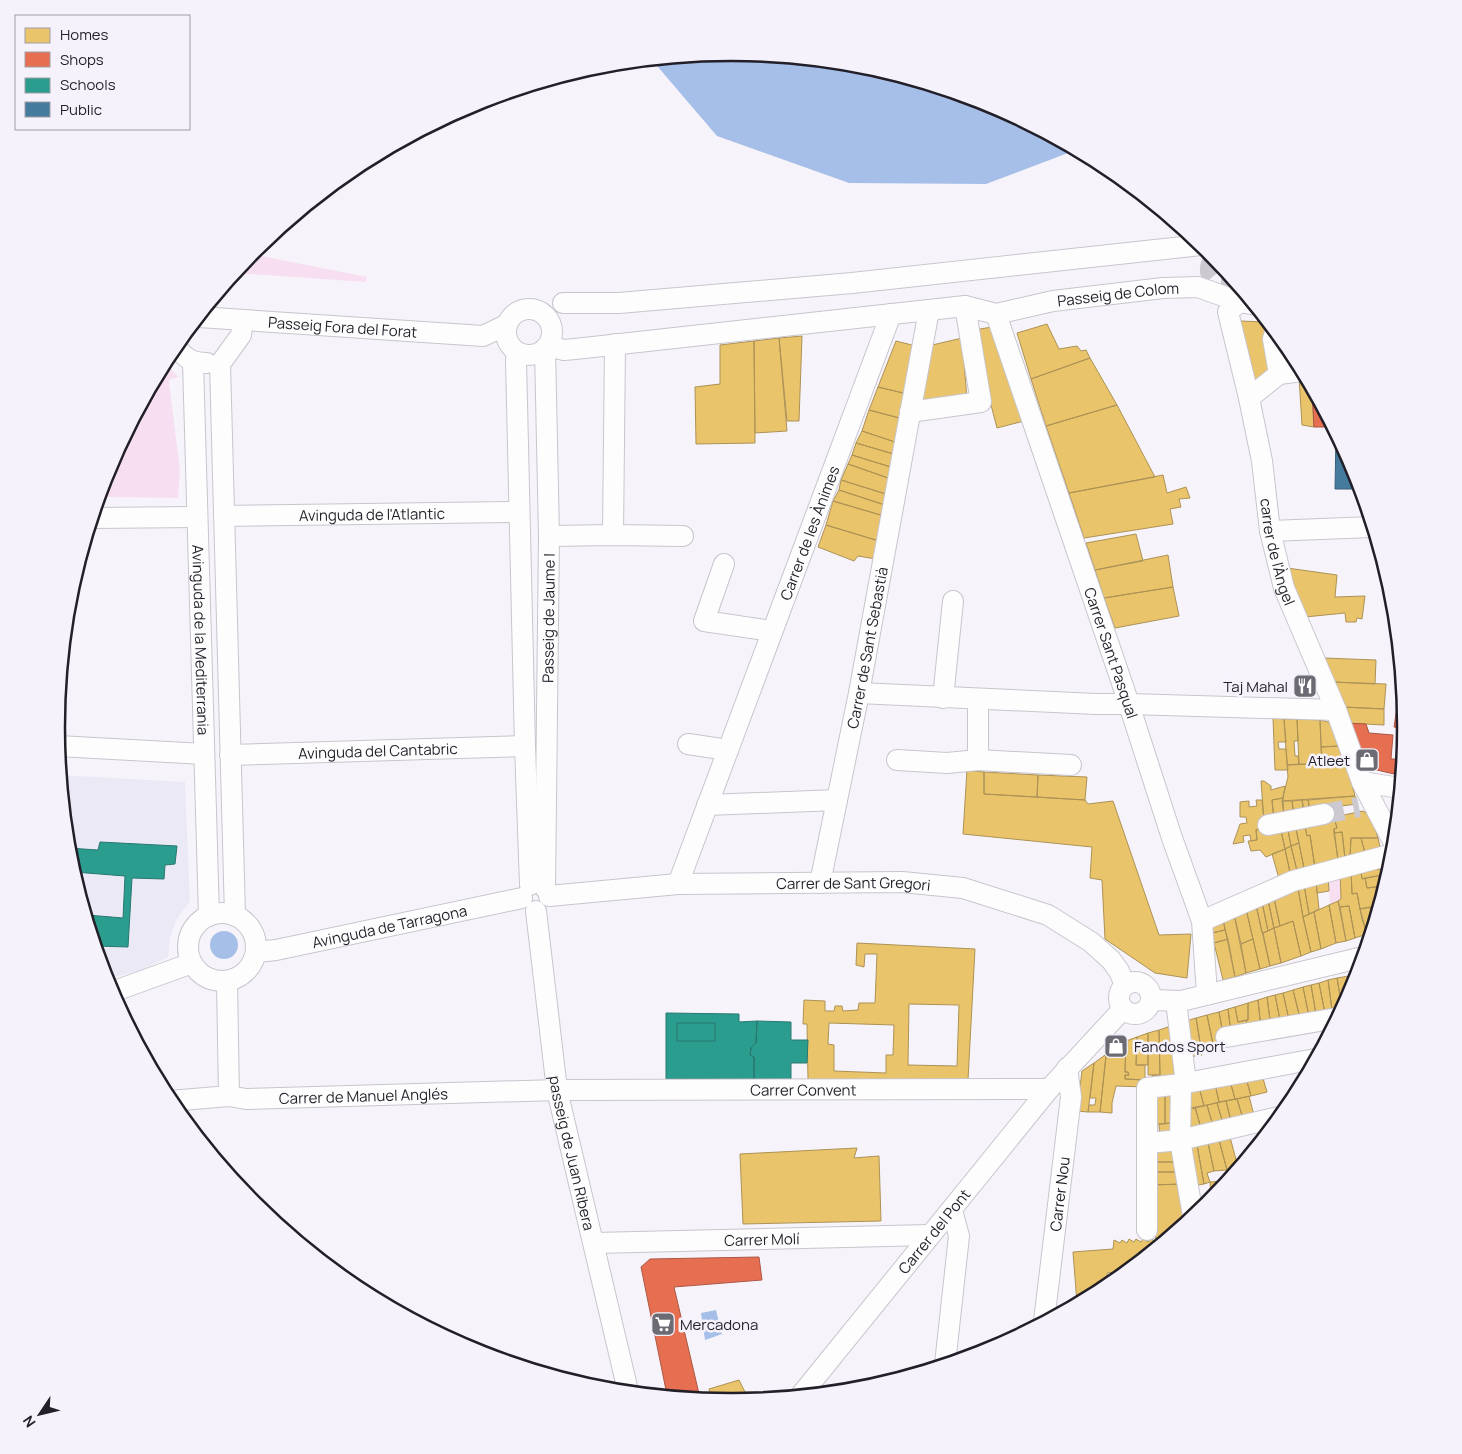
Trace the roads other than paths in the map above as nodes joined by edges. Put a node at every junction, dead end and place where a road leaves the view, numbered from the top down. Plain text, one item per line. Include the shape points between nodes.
1 (1191, 246) edge
2 (563, 304) dead end
3 (965, 306) junction
4 (1240, 306) edge
5 (929, 310) junction
6 (890, 314) junction
7 (996, 314) junction
8 (207, 318) edge
9 (243, 320) junction
10 (506, 325) junction
11 (485, 335) junction
12 (1273, 341) edge
13 (615, 344) junction
14 (552, 348) junction
15 (515, 350) junction
16 (181, 352) edge
17 (193, 362) junction
18 (220, 364) junction
19 (1294, 372) edge
20 (1279, 374) junction
21 (1249, 398) junction
22 (910, 412) junction
23 (519, 512) junction
24 (224, 516) junction
25 (198, 517) junction
26 (99, 518) edge
27 (1365, 527) edge
28 (1270, 531) junction
29 (613, 534) junction
30 (549, 536) junction
31 (683, 536) dead end
32 (724, 564) dead end
33 (953, 601) dead end
34 (772, 631) junction
35 (859, 693) junction
36 (943, 698) junction
37 (978, 700) junction
38 (1129, 704) junction
39 (1336, 710) junction
40 (688, 744) dead end
41 (66, 746) edge
42 (525, 746) junction
43 (728, 750) junction
44 (204, 754) junction
45 (230, 755) junction
46 (896, 760) dead end
47 (978, 760) junction
48 (1071, 765) dead end
49 (1362, 782) junction
50 (1394, 787) edge
51 (837, 800) junction
52 (707, 805) junction
53 (1324, 814) tunnel mouth
54 (1268, 825) dead end
55 (1388, 834) edge
56 (1384, 856) edge
57 (820, 883) junction
58 (678, 884) junction
59 (536, 895) junction
60 (209, 916) junction
61 (235, 916) junction
62 (1202, 920) junction
63 (256, 952) junction
64 (1354, 959) edge
65 (192, 963) junction
66 (227, 981) junction
67 (1125, 985) junction
68 (119, 989) edge
69 (1207, 994) junction
70 (1152, 1000) junction
71 (1176, 1001) junction
72 (1123, 1009) junction
73 (1329, 1019) edge
74 (1226, 1037) dead end
75 (1308, 1060) edge
76 (1067, 1068) junction
77 (1183, 1084) junction
78 (557, 1090) junction
79 (1049, 1090) junction
80 (228, 1096) junction
81 (179, 1100) edge
82 (1268, 1119) edge
83 (1180, 1140) junction
84 (1148, 1143) junction
85 (1192, 1208) edge
86 (952, 1210) junction
87 (1147, 1230) dead end
88 (929, 1235) junction
89 (594, 1243) junction
90 (1045, 1314) edge
91 (946, 1357) edge
92 (626, 1384) edge
93 (807, 1388) edge

1 - 2 street via 852,283 629,303
3 - 5 street
3 - 7 street
3 - 22 street via 981,402
4 - 7 street, Passeig de Colom via 1198,287 1163,288 1053,301
4 - 21 street, carrer de l'Àngel
5 - 6 street
5 - 22 street, Carrer de Sant Sebastià
6 - 13 street
6 - 34 street, Carrer de les Ànimes
7 - 38 street, Carrer Sant Pasqual
8 - 9 street, Passeig Fora del Forat
9 - 11 street, Passeig Fora del Forat
9 - 18 street via 241,335
10 - 11 street, Passeig Fora del Forat
10 - 14 street via 520,310 533,308 540,311 552,326
10 - 15 street via 505,335
11 - 15 street, Passeig Fora del Forat
12 - 20 street
13 - 14 street
13 - 29 street
14 - 15 street via 530,355
14 - 30 street, Passeig de Jaume I
15 - 23 street, Passeig de Jaume I
16 - 17 street
17 - 18 street
17 - 25 street, Avinguda de la Mediterrania
18 - 24 street, Avinguda de la Mediterrania
19 - 20 street
20 - 21 street
21 - 28 street, carrer de l'Àngel via 1262,461
22 - 35 street, Carrer de Sant Sebastià
23 - 24 street, Avinguda de l'Atlantic
23 - 42 street, Passeig de Jaume I
24 - 45 street, Avinguda de la Mediterrania
25 - 26 street
25 - 44 street, Avinguda de la Mediterrania
27 - 28 street
28 - 39 street, carrer de l'Àngel via 1284,588
29 - 30 street
29 - 31 street
30 - 59 street, Passeig de Jaume I
32 - 34 street via 704,621
33 - 36 street
34 - 43 street, Carrer de les Ànimes
35 - 36 street
35 - 51 street, Carrer de Sant Sebastià
36 - 37 street
37 - 38 street
37 - 47 street
38 - 39 street
38 - 62 street, Carrer Sant Pasqual
39 - 49 street, carrer de l'Àngel
40 - 43 street
41 - 44 street
42 - 45 street, Avinguda del Cantabric
42 - 59 street, Passeig de Jaume I
43 - 52 street, Carrer de les Ànimes
44 - 60 street, Avinguda de la Mediterrania
45 - 61 street, Avinguda de la Mediterrania
46 - 47 street via 946,763
47 - 48 street
49 - 50 street
49 - 55 street, carrer de l'Àngel via 1366,805
51 - 52 street
51 - 57 street, Carrer de Sant Sebastià
52 - 58 street, Carrer de les Ànimes
53 - 54 street
56 - 62 street via 1293,881
57 - 58 street, Carrer de Sant Gregori
57 - 67 street, Carrer de Sant Gregori via 902,882 963,888 1048,914 1091,942 1111,960
58 - 59 street, Carrer de Sant Gregori
59 - 63 street, Avinguda de Tarragona
59 - 78 street, passeig de Juan Ribera
60 - 61 street
60 - 65 street via 192,931 188,952
61 - 63 street via 253,934
62 - 69 street, Carrer Sant Pasqual
63 - 66 street via 246,971
64 - 69 street
65 - 66 street via 206,977
65 - 68 street
66 - 80 street
67 - 70 street via 1140,982 1150,990
67 - 72 street via 1118,997
69 - 71 street
70 - 71 street
70 - 72 street via 1149,1008 1139,1014
71 - 77 street
72 - 76 street, Carrer del Pont
73 - 74 street
75 - 77 street
76 - 79 street, Carrer del Pont
76 - 90 street, Carrer Nou via 1071,1097
77 - 83 street
77 - 84 street via 1148,1088
78 - 79 street, Carrer Convent
78 - 80 street, Carrer de Manuel Anglés via 246,1099
78 - 89 street, passeig de Juan Ribera
79 - 86 street, Carrer del Pont
80 - 81 street, Carrer de Manuel Anglés
82 - 83 street
83 - 84 street
83 - 85 street
84 - 87 street
86 - 88 street, Carrer del Pont
86 - 91 street via 959,1236
88 - 89 street, Carrer Molí
88 - 93 street, Carrer del Pont
89 - 92 street, passeig de Juan Ribera

